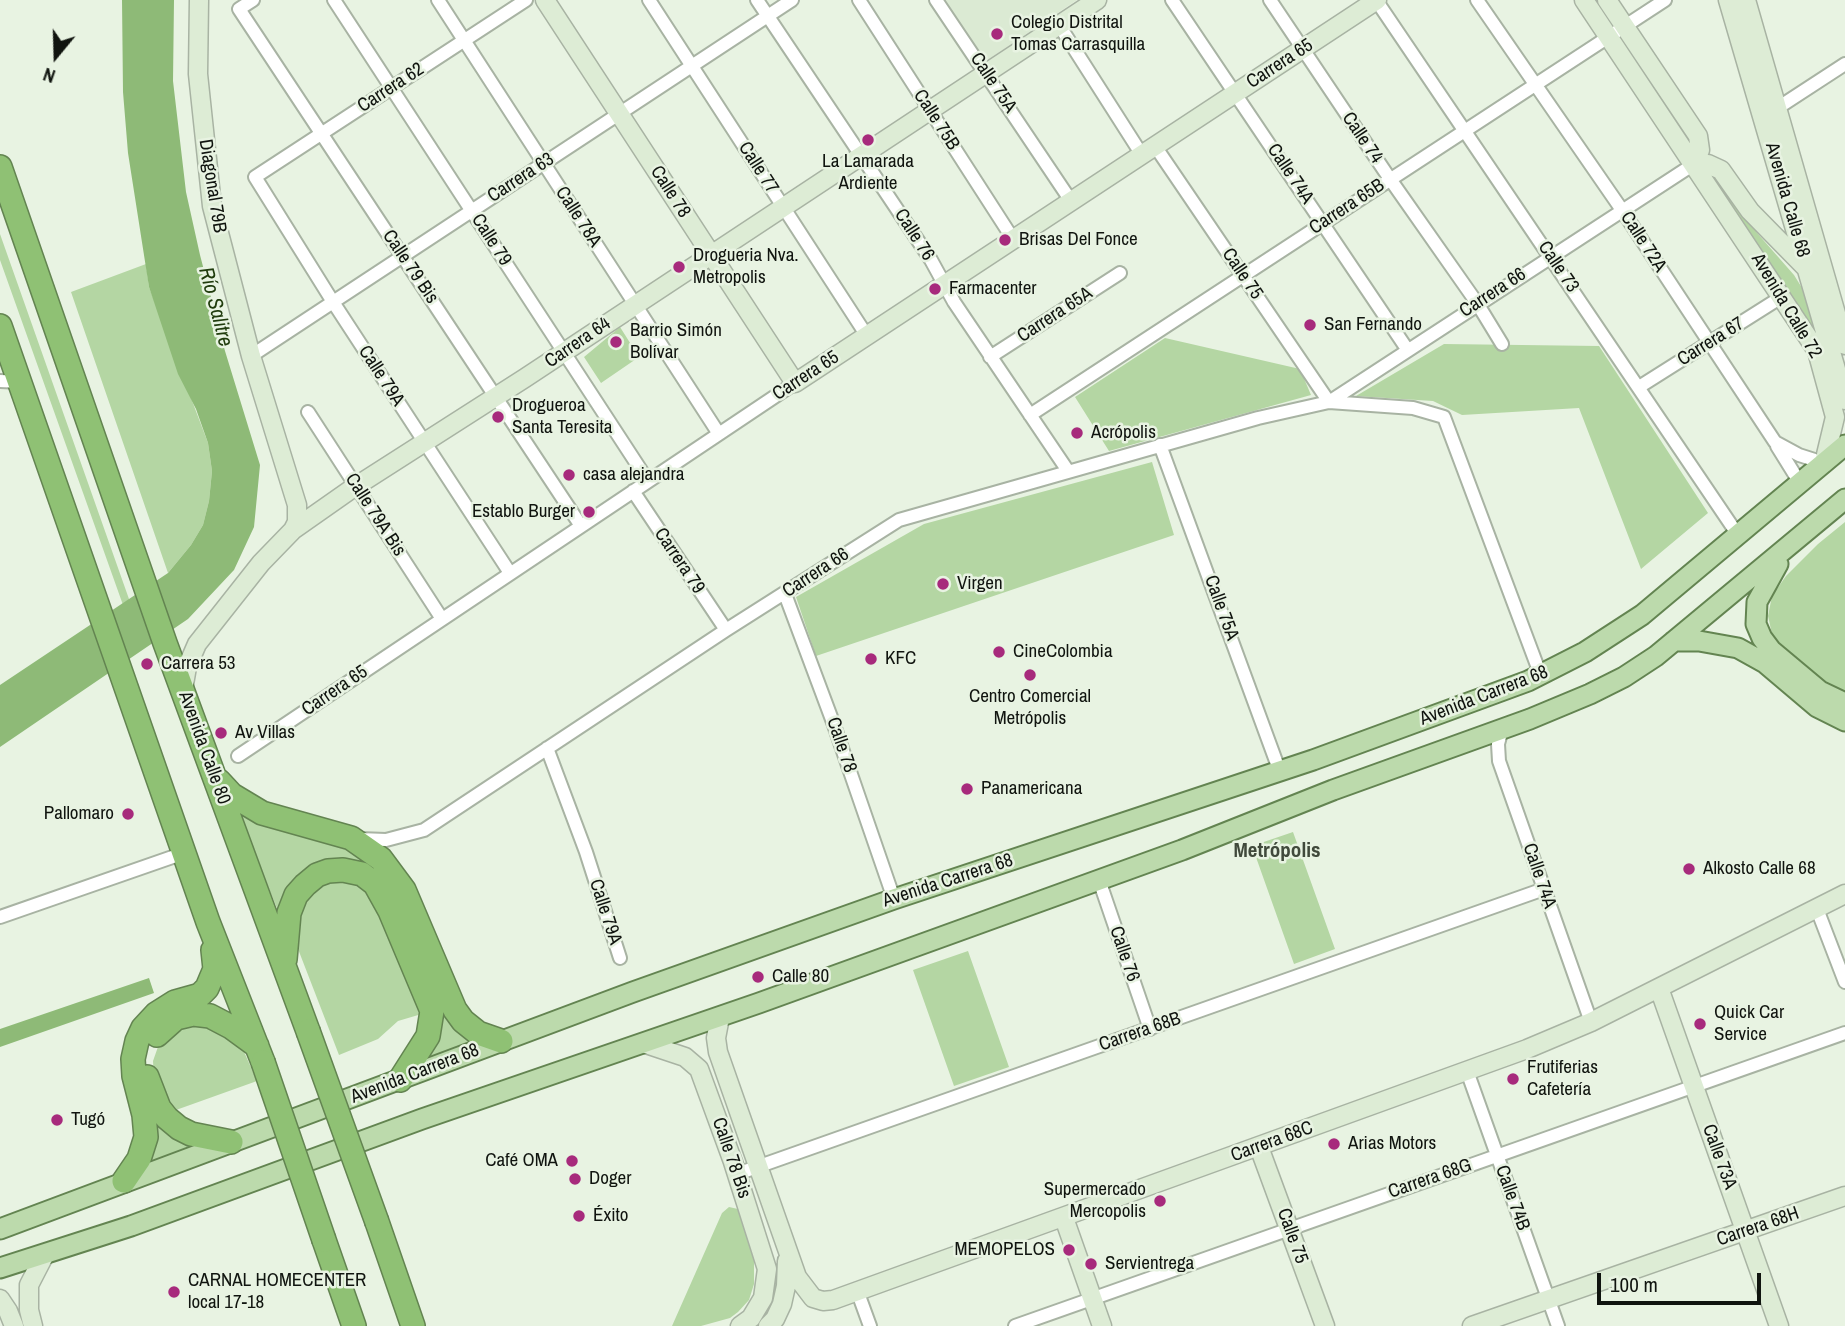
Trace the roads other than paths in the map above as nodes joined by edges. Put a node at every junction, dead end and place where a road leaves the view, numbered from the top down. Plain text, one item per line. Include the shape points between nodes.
1 (200, 0) edge
2 (253, 0) edge
3 (334, 0) edge
4 (438, 0) edge
5 (526, 0) edge
6 (545, 0) edge
7 (649, 0) edge
8 (757, 0) edge
9 (792, 0) edge
10 (859, 0) edge
11 (936, 0) edge
12 (1097, 0) edge
13 (1172, 0) edge
14 (1270, 0) edge
15 (1376, 0) edge
16 (1477, 0) edge
17 (1584, 0) edge
18 (1607, 0) edge
19 (1665, 0) edge
20 (1728, 0) edge
21 (1746, 0) edge
22 (768, 16) junction
23 (1059, 25) junction
24 (1624, 26) junction
25 (1608, 36) junction
26 (464, 40) junction
27 (1303, 49) junction
28 (1845, 64) edge
29 (692, 66) junction
30 (986, 72) junction
31 (1536, 83) junction
32 (392, 88) junction
33 (1235, 93) junction
34 (1776, 109) junction
35 (930, 110) junction
36 (619, 114) junction
37 (1465, 130) junction
38 (322, 134) junction
39 (1149, 150) junction
40 (861, 155) junction
41 (544, 163) junction
42 (1694, 163) junction
43 (0, 167) edge
44 (256, 177) joint
45 (1390, 179) junction
46 (1071, 201) junction
47 (783, 206) junction
48 (1622, 210) junction
49 (472, 211) junction
50 (1323, 223) junction
51 (1013, 239) junction
52 (711, 254) junction
53 (403, 256) junction
54 (1550, 256) junction
55 (1808, 270) junction
56 (1120, 273) dead end
57 (1243, 276) junction
58 (945, 285) junction
59 (1783, 296) junction
60 (333, 302) junction
61 (1478, 303) junction
62 (635, 305) junction
63 (1828, 311) junction
64 (867, 336) junction
65 (1, 337) edge
66 (1709, 343) junction
67 (1502, 344) dead end
68 (1845, 345) edge
69 (1408, 349) junction
70 (564, 352) junction
71 (251, 356) junction
72 (990, 356) junction
73 (10, 382) edge
74 (795, 383) junction
75 (1639, 387) junction
76 (496, 397) junction
77 (1845, 400) edge
78 (1329, 402) junction
79 (308, 412) dead end
80 (1030, 415) junction
81 (719, 434) junction
82 (1775, 442) junction
83 (425, 443) junction
84 (1160, 445) junction
85 (1845, 445) edge
86 (1824, 463) junction
87 (1068, 471) junction
88 (648, 481) junction
89 (1800, 483) junction
90 (356, 486) junction
91 (633, 491) junction
92 (1845, 499) edge
93 (581, 526) junction
94 (293, 530) junction
95 (1738, 535) junction
96 (1789, 546) junction
97 (510, 573) junction
98 (785, 594) junction
99 (442, 619) junction
100 (726, 630) junction
101 (1674, 641) junction
102 (165, 643) junction
103 (197, 644) junction
104 (1541, 676) junction
105 (183, 690) junction
106 (1845, 703) edge
107 (1845, 721) edge
108 (1502, 729) junction
109 (547, 748) junction
110 (238, 756) dead end
111 (1280, 772) junction
112 (213, 773) junction
113 (351, 838) junction
114 (184, 853) junction
115 (1099, 880) junction
116 (1544, 889) junction
117 (1845, 894) edge
118 (894, 899) junction
119 (1817, 909) junction
120 (0, 917) edge
121 (208, 922) junction
122 (620, 958) dead end
123 (285, 965) junction
124 (1845, 982) edge
125 (1659, 988) junction
126 (720, 1017) junction
127 (1591, 1022) junction
128 (1150, 1029) junction
129 (1845, 1033) edge
130 (501, 1041) junction
131 (643, 1043) junction
132 (260, 1054) junction
133 (1467, 1071) junction
134 (400, 1080) junction
135 (1694, 1086) junction
136 (231, 1142) junction
137 (1259, 1147) junction
138 (1497, 1156) junction
139 (758, 1167) junction
140 (737, 1174) junction
141 (124, 1181) junction
142 (1845, 1196) edge
143 (1064, 1218) junction
144 (0, 1229) edge
145 (1290, 1229) junction
146 (1745, 1231) junction
147 (787, 1250) junction
148 (45, 1254) junction
149 (0, 1268) edge
150 (858, 1293) junction
151 (0, 1299) edge
152 (1093, 1299) junction
153 (1548, 1299) junction
154 (15, 1326) edge
155 (33, 1326) edge
156 (354, 1326) edge
157 (413, 1326) edge
158 (740, 1326) edge
159 (768, 1326) edge
160 (870, 1326) edge
161 (1015, 1326) edge
162 (1102, 1326) edge
163 (1325, 1326) edge
164 (1472, 1326) edge
165 (1558, 1326) edge
166 (1779, 1326) edge

1 - 71 street, Diagonal 79B via 198,74 212,206
2 - 38 street, Calle 79 Bis via 239,9
3 - 32 street, Calle 79
4 - 26 street, Calle 78A
5 - 26 street, Carrera 62
6 - 36 street, Calle 78
7 - 29 street, Calle 77
8 - 22 street, Calle 76
9 - 22 street, Carrera 63
10 - 35 street, Calle 75B
11 - 30 street, Calle 75A
12 - 23 street, Carrera 64
13 - 33 street, Calle 74A
14 - 27 street, Calle 74
15 - 27 street, Carrera 65
15 - 37 street, Calle 73
16 - 31 street, Calle 72A
17 - 25 street, Avenida Calle 72
18 - 24 street
19 - 24 street, Carrera 65B
20 - 55 street, Avenida Calle 68
21 - 34 street, Avenida Calle 68
22 - 29 street, Carrera 63
22 - 40 street, Calle 76
23 - 30 street, Carrera 64
23 - 39 street, Calle 75
24 - 25 street, Carrera 65B
24 - 42 street via 1698,136 1700,150
25 - 31 street, Carrera 65B
25 - 42 street, Avenida Calle 72
26 - 32 street, Carrera 62
26 - 41 street, Calle 78A
27 - 33 street, Carrera 65
27 - 45 street, Calle 74
28 - 34 street
29 - 36 street, Carrera 63
29 - 47 street, Calle 77
30 - 35 street, Carrera 64
30 - 46 street, Calle 75A
31 - 37 street, Carrera 65B
31 - 48 street, Calle 72A
32 - 38 street, Carrera 62
32 - 49 street, Calle 79
33 - 39 street, Carrera 65
33 - 50 street, Calle 74A
34 - 63 street, Avenida Calle 68
35 - 40 street, Carrera 64
35 - 51 street, Calle 75B
36 - 41 street, Carrera 63
36 - 52 street, Calle 78
37 - 45 street, Carrera 65B
37 - 54 street, Calle 73
38 - 44 street, Carrera 62
38 - 53 street, Calle 79 Bis
39 - 46 street, Carrera 65
39 - 57 street, Calle 75
40 - 47 street, Carrera 64
40 - 58 street, Calle 76
41 - 49 street, Carrera 63
41 - 62 street, Calle 78A
42 - 48 street, Carrera 66
42 - 55 street, Avenida Calle 72 via 1721,170 1750,211
42 - 59 street, Avenida Calle 72
43 - 102 highway, Avenida Calle 80
44 - 60 street, Calle 79A
45 - 50 street, Carrera 65B
45 - 61 street, Calle 74
46 - 51 street, Carrera 65
47 - 52 street, Carrera 64
47 - 64 street, Calle 77
48 - 54 street, Carrera 66
48 - 66 street, Calle 72A
49 - 53 street, Carrera 63
49 - 70 street, Calle 79
50 - 57 street, Carrera 65B
50 - 69 street, Calle 74A
51 - 58 street, Carrera 65
52 - 62 street, Carrera 64
52 - 74 street, Calle 78
53 - 60 street, Carrera 63
53 - 76 street, Calle 79 Bis
54 - 61 street, Carrera 66
54 - 75 street, Calle 73
55 - 63 street, Avenida Calle 68
56 - 72 street, Carrera 65A
57 - 78 street, Calle 75
57 - 80 street, Carrera 65B
58 - 64 street, Carrera 65
58 - 72 street, Calle 76
59 - 66 street, Carrera 67
59 - 86 street, Avenida Calle 72 via 1817,351 1833,405 1834,426
60 - 71 street, Carrera 63
60 - 83 street, Calle 79A
61 - 67 street, Calle 74
61 - 69 street, Carrera 66
62 - 70 street, Carrera 64
62 - 81 street, Calle 78A
63 - 68 street, Avenida Calle 68
63 - 77 street, Avenida Calle 68
64 - 74 street, Carrera 65
65 - 73 highway
66 - 75 street, Carrera 67
66 - 82 street, Calle 72A
69 - 78 street, Carrera 66
70 - 76 street, Carrera 64
70 - 88 street, Calle 79
71 - 94 street, Diagonal 79B via 297,505
72 - 80 street, Calle 76
73 - 114 highway
74 - 81 street, Carrera 65
75 - 95 street, Calle 73
76 - 83 street, Carrera 64
76 - 93 street, Calle 79 Bis
78 - 84 street, Carrera 66
78 - 104 street, Carrera 66 via 1413,408 1444,416
79 - 90 street, Calle 79A Bis
80 - 87 street, Calle 76
81 - 88 street, Carrera 65
82 - 86 street
82 - 89 street, Calle 72A
83 - 90 street, Carrera 64
83 - 97 street, Calle 79A
84 - 87 street, Carrera 66
84 - 111 street, Calle 75A
85 - 86 main road, Avenida Carrera 68
86 - 89 main road, Avenida Carrera 68
87 - 98 street, Carrera 66 via 899,520
88 - 91 street, Carrera 65
89 - 95 main road, Avenida Carrera 68
90 - 94 street, Carrera 64
90 - 99 street, Calle 79A Bis
91 - 93 street, Carrera 65
91 - 100 street, Carrera 79
92 - 96 main road, Avenida Carrera 68
93 - 97 street, Carrera 65
94 - 103 street, Carrera 64
95 - 104 main road, Avenida Carrera 68 via 1642,615
96 - 101 main road, Avenida Carrera 68
96 - 106 main road via 1760,593 1756,624 1771,650 1820,691
97 - 99 street, Carrera 65
98 - 100 street, Carrera 66
98 - 118 street, Calle 78
99 - 110 street, Carrera 65
100 - 109 street, Carrera 66
101 - 107 main road via 1699,640 1738,648 1765,663 1817,707
101 - 108 main road, Avenida Carrera 68 via 1607,686
102 - 103 street
102 - 105 highway, Avenida Calle 80
103 - 105 street, Carrera 64
104 - 111 main road, Avenida Carrera 68
105 - 112 highway, Avenida Calle 80
108 - 115 main road, Avenida Carrera 68
108 - 116 street, Calle 74A via 1499,761
109 - 113 street, Carrera 66 via 424,830 386,840
109 - 122 street, Calle 79A
111 - 118 main road, Avenida Carrera 68
112 - 113 highway via 232,796 262,813
112 - 123 highway, Avenida Calle 80
113 - 130 highway via 381,859 404,890 463,1021 478,1033
114 - 120 street
114 - 121 highway
115 - 126 main road, Avenida Carrera 68
115 - 128 street, Calle 76
116 - 127 street, Calle 74A
116 - 128 street, Carrera 68B
117 - 119 street, Carrera 68C
118 - 130 main road, Avenida Carrera 68
119 - 124 street
119 - 125 street, Carrera 68C
121 - 132 highway
121 - 141 highway via 215,960 211,983 200,995 156,1014 137,1041 134,1076 146,1138
123 - 134 highway via 289,913 305,885 317,875 343,870 362,874 375,884 432,1011 424,1045
123 - 157 highway, Avenida Calle 80, bridge
125 - 127 street, Carrera 68C
125 - 135 street, Calle 73A
126 - 131 main road, Avenida Carrera 68
126 - 139 street, Calle 78 Bis via 716,1046
127 - 133 street, Carrera 68C
128 - 139 street, Carrera 68B
129 - 135 street, Carrera 68G
130 - 134 main road, Avenida Carrera 68
131 - 140 street, Calle 78 Bis via 685,1057 699,1069
131 - 148 main road, Avenida Carrera 68
132 - 136 highway via 220,1020 192,1014 165,1026 150,1045 147,1075 167,1118 191,1134
132 - 156 highway, bridge
133 - 137 street, Carrera 68C
133 - 138 street, Calle 74B
134 - 136 main road, Avenida Carrera 68
135 - 138 street, Carrera 68G
135 - 146 street, Calle 73A
136 - 141 main road, Avenida Carrera 68
137 - 143 street, Carrera 68C
137 - 145 street, Calle 75
138 - 145 street, Carrera 68G
138 - 153 street, Calle 74B
139 - 140 street, Carrera 68B
139 - 147 street, Calle 78 Bis
140 - 158 street, Calle 78 Bis via 766,1259 768,1279 758,1308
141 - 144 main road, Avenida Carrera 68
142 - 146 street, Carrera 68H
143 - 150 street, Carrera 68C
143 - 152 street
145 - 152 street, Carrera 68G
145 - 163 street, Calle 75
146 - 153 street, Carrera 68H
146 - 166 street, Calle 73A
147 - 150 street, Carrera 68C via 797,1277 813,1298 832,1300
147 - 159 street via 786,1286 775,1319
148 - 149 main road, Avenida Carrera 68
148 - 155 street via 29,1285
150 - 160 street
151 - 154 street
152 - 161 street, Carrera 68G
152 - 162 street
153 - 164 street, Carrera 68H
153 - 165 street, Calle 74B

